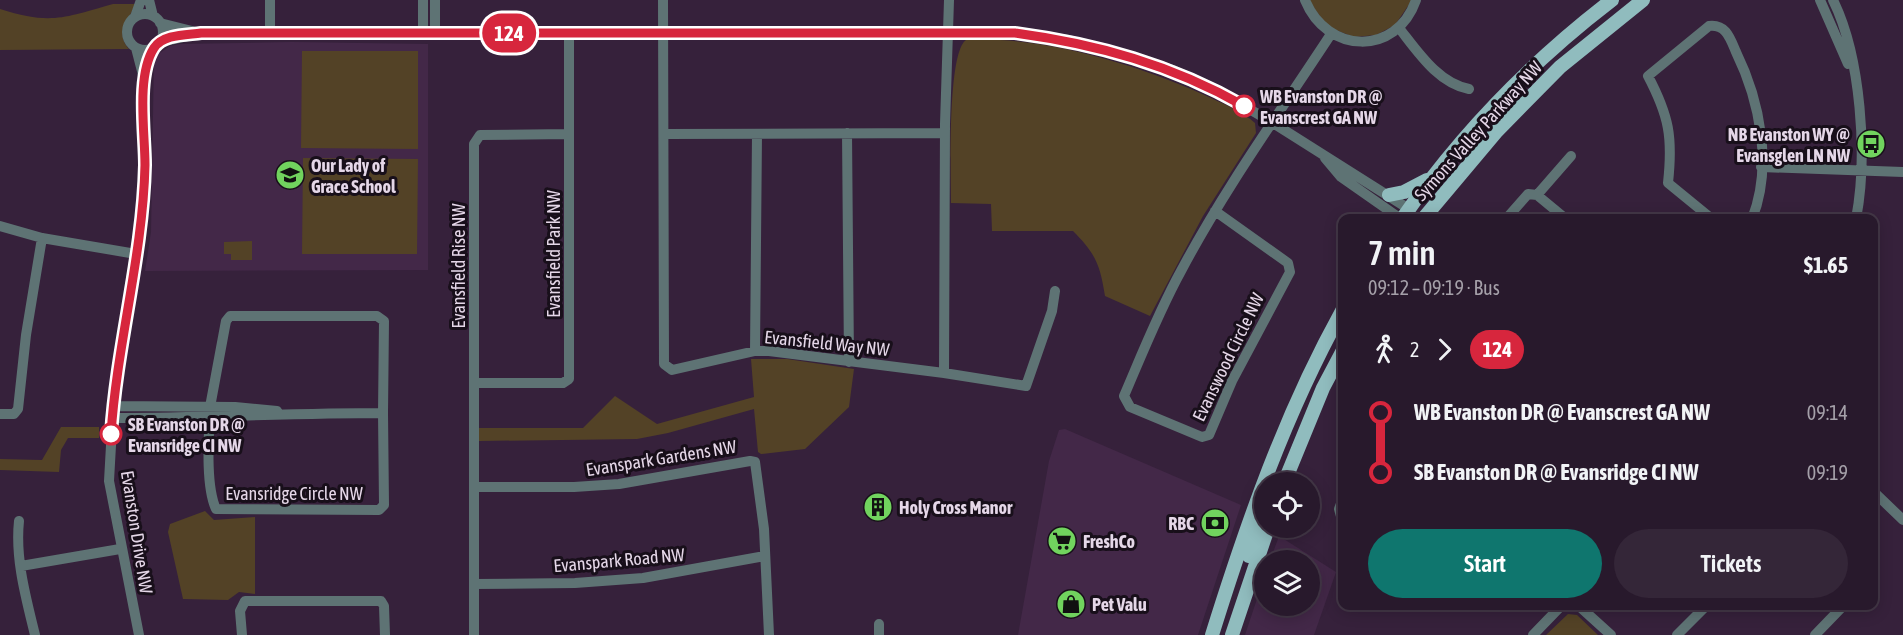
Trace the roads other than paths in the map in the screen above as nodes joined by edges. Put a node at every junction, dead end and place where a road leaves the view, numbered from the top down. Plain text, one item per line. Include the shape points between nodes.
1 (141, 0) edge
2 (149, 0) edge
3 (270, 0) edge
4 (423, 0) edge
5 (435, 0) edge
6 (663, 0) edge
7 (949, 0) edge
8 (1305, 0) edge
9 (1416, 0) edge
10 (1612, 0) edge
11 (1643, 0) edge
12 (1820, 0) edge
13 (1833, 0) edge
14 (135, 17) junction
15 (157, 20) junction
16 (1399, 28) junction
17 (949, 31) junction
18 (569, 32) junction
19 (663, 32) junction
20 (201, 33) junction
21 (423, 33) junction
22 (435, 33) junction
23 (270, 34) junction
24 (1331, 34) junction
25 (157, 45) junction
26 (136, 48) junction
27 (143, 75) junction
28 (1854, 78) junction
29 (1469, 88) dead end
30 (1273, 123) junction
31 (945, 133) junction
32 (569, 134) junction
33 (665, 134) junction
34 (757, 134) junction
35 (847, 134) junction
36 (1321, 154) junction
37 (1571, 156) dead end
38 (1761, 167) junction
39 (1860, 170) junction
40 (1903, 172) edge
41 (1431, 178) junction
42 (1389, 195) junction
43 (1537, 195) junction
44 (1215, 211) junction
45 (1403, 214) edge
46 (1404, 214) edge
47 (1407, 214) edge
48 (1427, 214) edge
49 (1510, 214) edge
50 (1560, 214) edge
51 (1706, 214) edge
52 (1753, 214) edge
53 (1856, 214) edge
54 (0, 226) edge
55 (42, 238) junction
56 (136, 254) junction
57 (1055, 291) dead end
58 (1338, 319) edge
59 (755, 351) junction
60 (1338, 360) edge
61 (849, 362) junction
62 (945, 373) junction
63 (475, 383) junction
64 (113, 406) junction
65 (209, 412) junction
66 (383, 413) junction
67 (0, 414) edge
68 (112, 418) junction
69 (1270, 466) junction
70 (1269, 472) edge
71 (1289, 472) edge
72 (474, 487) junction
73 (1878, 496) edge
74 (1903, 520) edge
75 (20, 521) dead end
76 (1254, 538) edge
77 (120, 549) junction
78 (765, 556) junction
79 (1236, 560) junction
80 (21, 566) junction
81 (1254, 566) joint
82 (474, 584) junction
83 (1557, 610) edge
84 (1583, 610) edge
85 (1702, 610) edge
86 (1839, 610) edge
87 (35, 635) edge
88 (139, 635) edge
89 (242, 635) edge
90 (385, 635) edge
91 (474, 635) edge
92 (769, 635) edge
93 (1212, 635) edge
94 (1225, 635) edge
95 (1232, 635) edge
96 (1533, 635) edge
97 (1611, 635) edge
98 (1677, 635) edge
99 (1815, 635) edge

1 - 14 street
2 - 15 street
3 - 23 street
4 - 21 street
5 - 22 street
6 - 19 street, Evansfield Way NW
7 - 17 street
8 - 24 street via 1319,25
9 - 16 street
10 - 41 main road, Symons Valley Parkway NW via 1544,56 1487,112
11 - 48 main road, Symons Valley Parkway NW via 1560,68 1497,131
12 - 28 street
13 - 28 street via 1847,34
14 - 15 street
14 - 26 street via 127,32
15 - 20 street
15 - 25 street via 163,36
16 - 24 street via 1366,42
16 - 29 street via 1421,57 1452,85
17 - 19 street
17 - 30 street via 1070,40 1125,54 1217,90
17 - 31 street
18 - 19 street
18 - 22 street
18 - 32 street, Evansfield Park NW
19 - 33 street, Evansfield Way NW
20 - 23 street
20 - 25 street via 175,36
21 - 22 street
21 - 23 street
24 - 30 street, Evanswood Circle NW
25 - 26 street via 148,50
25 - 27 street, Evanston Drive NW
26 - 27 street, Evanston Drive NW
27 - 56 street, Evanston Drive NW via 144,196
28 - 39 street via 1860,120
30 - 36 street
30 - 44 street, Evanswood Circle NW
31 - 35 street
31 - 62 street
32 - 63 street, Evansfield Rise NW via 480,135 474,144
32 - 63 street, Evansfield Park NW via 569,379 563,383
33 - 34 street
33 - 59 street, Evansfield Way NW via 664,364 672,370
34 - 35 street
34 - 59 street
35 - 61 street
36 - 42 street
36 - 45 street via 1341,177
37 - 43 street
38 - 39 street
38 - 51 street via 1757,107 1744,68 1725,29 1709,26 1648,76 1664,106 1670,132 1668,183
38 - 52 street
39 - 40 street
39 - 53 street
41 - 42 main road
41 - 47 main road, Symons Valley Parkway NW
42 - 46 street
43 - 49 street via 1528,194
43 - 50 street
44 - 44 street, Evanswood Circle NW via 1180,273 1124,396 1130,407 1202,437 1209,435 1237,371 1290,272 1288,263
54 - 55 street
55 - 56 street
55 - 67 street via 18,409 14,414
56 - 64 street, Evanston Drive NW
57 - 62 street, Evansfield Way NW via 1053,311 1026,386
58 - 69 main road via 1296,400
59 - 61 street, Evansfield Way NW
60 - 71 main road
61 - 62 street, Evansfield Way NW
63 - 72 street, Evansfield Rise NW
64 - 65 street
64 - 68 street, Evanston Drive NW
65 - 66 street
65 - 66 street via 230,316 377,316 384,321
65 - 66 street, Evansridge Circle NW via 216,509 379,510 384,505
65 - 68 street
68 - 77 street, Evanston Drive NW via 109,481
69 - 70 main road
69 - 79 main road
72 - 78 street, Evanspark Gardens NW via 574,488 619,484 750,460 758,468
72 - 82 street
73 - 74 street
75 - 80 street
76 - 81 main road via 1249,555
77 - 80 street
77 - 88 street, Evanston Drive NW
78 - 82 street, Evanspark Road NW via 643,578
78 - 92 street, Evanspark Gardens NW
79 - 93 main road
79 - 94 main road via 1240,578
80 - 87 street
81 - 95 main road
82 - 91 street
83 - 96 street
84 - 97 street
85 - 98 street
86 - 99 street
89 - 90 street via 240,611 245,601 381,602

